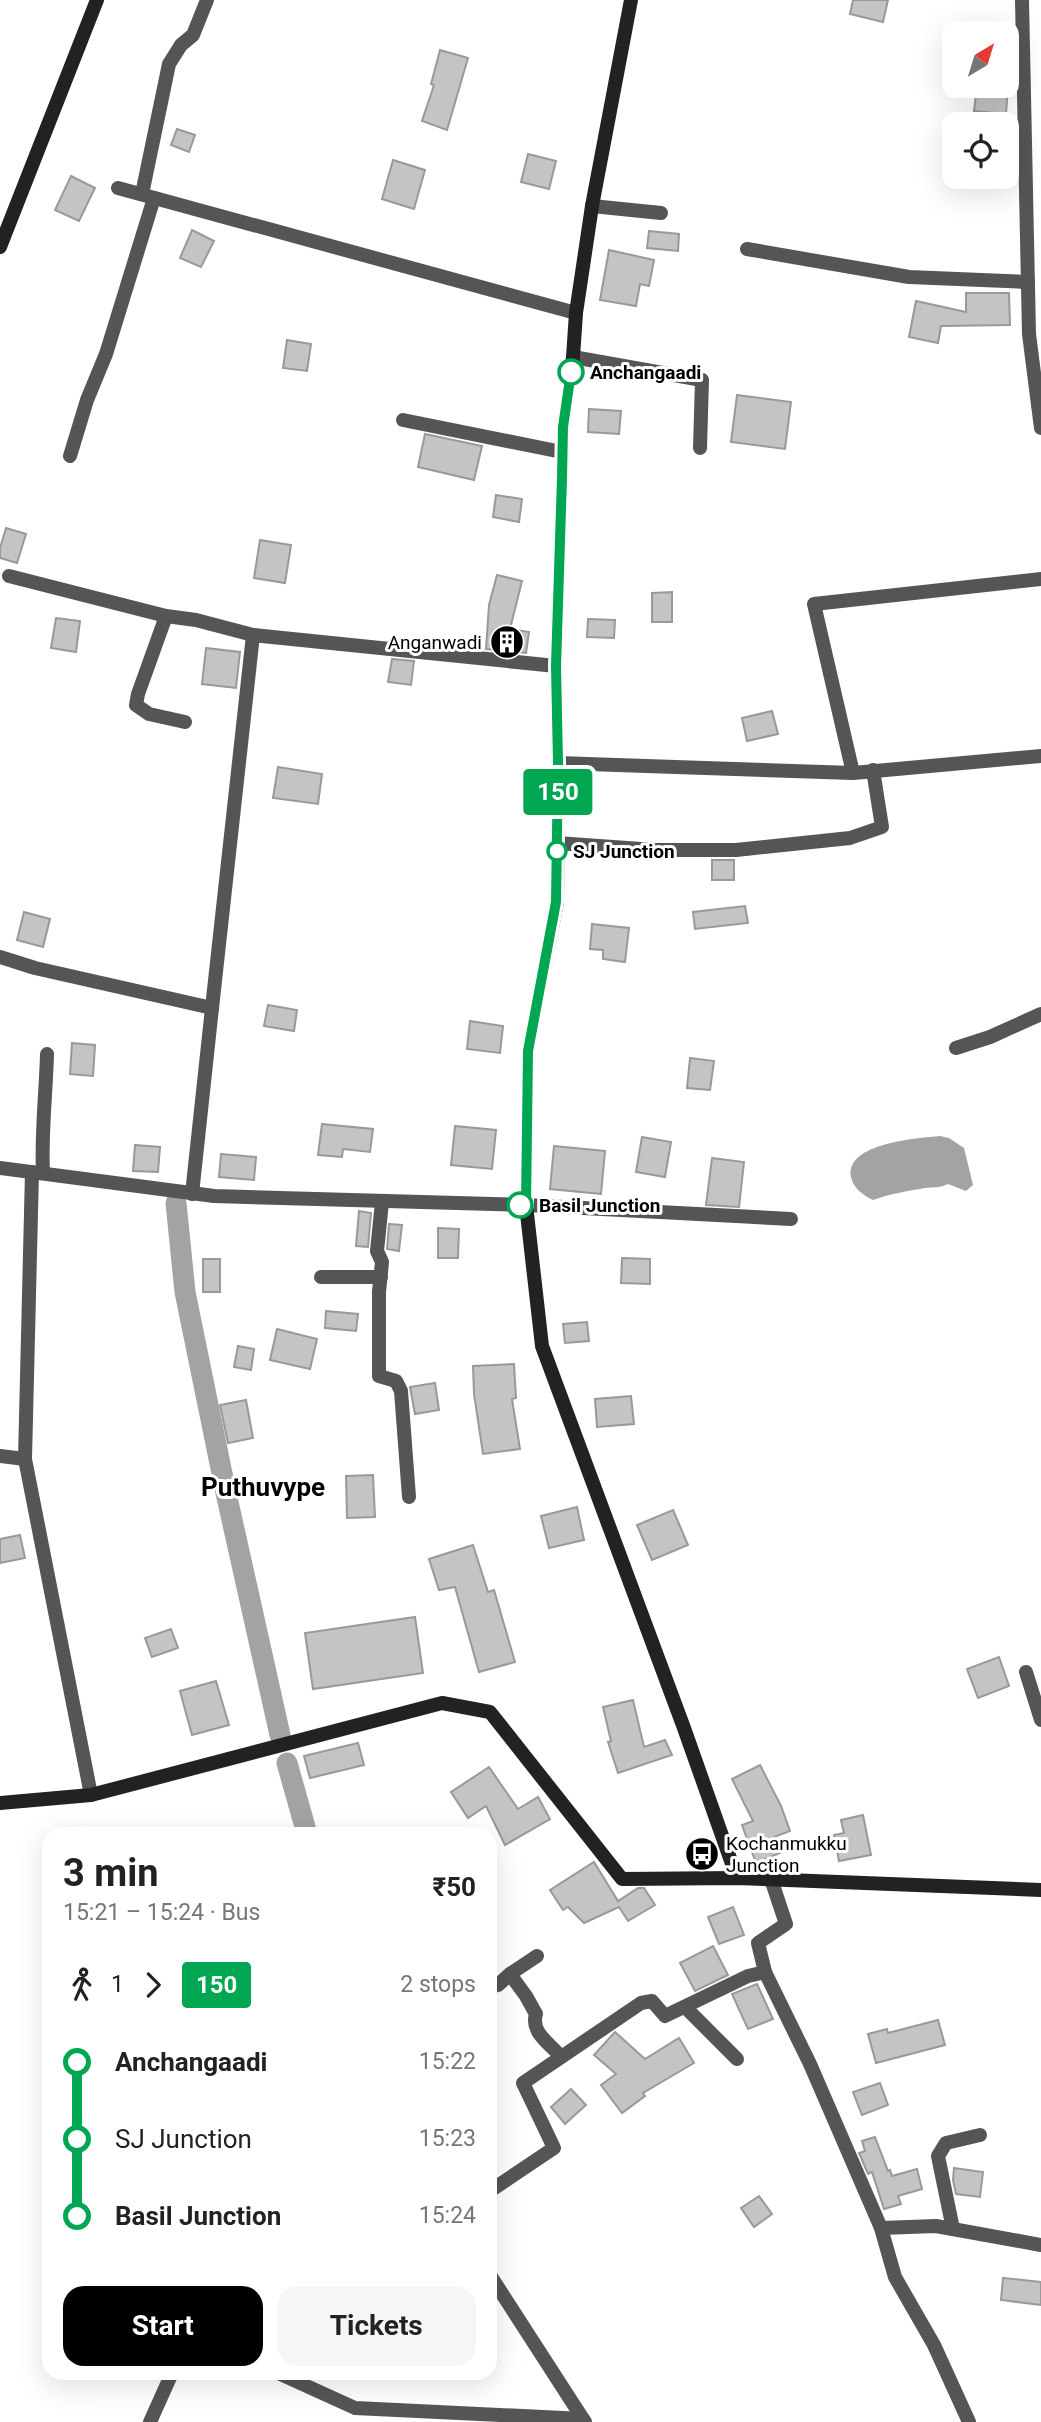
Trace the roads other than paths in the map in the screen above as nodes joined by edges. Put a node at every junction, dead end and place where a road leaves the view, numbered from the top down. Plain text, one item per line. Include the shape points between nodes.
1 (97, 0) edge
2 (208, 0) edge
3 (631, 0) edge
4 (1022, 0) edge
5 (118, 188) dead end
6 (148, 196) junction
7 (592, 206) junction
8 (661, 213) dead end
9 (0, 247) edge
10 (747, 249) dead end
11 (1028, 282) junction
12 (576, 313) junction
13 (573, 358) junction
14 (403, 420) dead end
15 (1041, 428) edge
16 (700, 448) dead end
17 (562, 452) junction
18 (70, 456) dead end
19 (9, 576) dead end
20 (1041, 579) edge
21 (166, 616) junction
22 (253, 635) junction
23 (556, 666) junction
24 (185, 722) dead end
25 (1041, 757) edge
26 (558, 763) junction
27 (873, 770) junction
28 (853, 773) junction
29 (557, 843) junction
30 (0, 957) edge
31 (212, 1008) junction
32 (1041, 1014) edge
33 (956, 1048) dead end
34 (47, 1054) dead end
35 (0, 1168) edge
36 (37, 1173) junction
37 (192, 1194) junction
38 (382, 1202) junction
39 (526, 1205) junction
40 (791, 1219) dead end
41 (321, 1278) dead end
42 (381, 1278) junction
43 (0, 1456) edge
44 (25, 1459) junction
45 (408, 1497) dead end
46 (1026, 1672) dead end
47 (1041, 1720) edge
48 (91, 1795) junction
49 (0, 1803) edge
50 (737, 1878) junction
51 (771, 1879) junction
52 (1041, 1890) edge
53 (537, 1956) dead end
54 (765, 1972) junction
55 (510, 1974) junction
56 (497, 1984) edge
57 (685, 2007) junction
58 (561, 2057) junction
59 (737, 2059) dead end
60 (980, 2136) dead end
61 (505, 2181) junction
62 (497, 2183) edge
63 (497, 2186) edge
64 (881, 2228) junction
65 (953, 2230) junction
66 (1041, 2245) edge
67 (497, 2286) edge
68 (169, 2380) edge
69 (293, 2380) edge
70 (584, 2420) edge
71 (150, 2422) edge
72 (970, 2422) edge

1 - 9 main road
2 - 6 street via 193,35 169,64
3 - 7 main road
4 - 11 street
5 - 6 street
6 - 12 street
6 - 18 street via 106,354
7 - 8 street
7 - 12 main road
10 - 11 street via 909,277
11 - 15 street via 1028,334
12 - 13 main road
13 - 16 street via 702,380
13 - 17 main road
14 - 17 street
17 - 23 main road
19 - 21 street
20 - 28 street via 814,604
21 - 22 street
21 - 24 street via 136,705 149,714
22 - 23 street
22 - 31 street
23 - 26 main road
25 - 27 street
26 - 28 street
26 - 29 main road
27 - 28 street
27 - 29 street via 882,827 850,838 736,850
29 - 39 main road via 556,902 528,1051
30 - 31 street
31 - 37 street
32 - 33 street
34 - 36 street via 44,1133
35 - 36 street
36 - 37 street
36 - 44 street
37 - 38 street
38 - 39 street
38 - 42 street via 376,1251 382,1262
39 - 40 street
39 - 50 main road via 542,1346
41 - 42 street
42 - 45 street via 379,1376 396,1381 401,1391
43 - 44 street
44 - 48 street
46 - 47 street
48 - 49 main road
48 - 50 main road via 442,1703 490,1712 622,1879
50 - 51 main road
51 - 52 main road
51 - 54 street via 786,1924 758,1943
53 - 55 street
54 - 57 street
54 - 64 street
55 - 56 street
55 - 58 street via 536,2014 536,2030
57 - 58 street via 665,2016 652,2001 641,2003
57 - 59 street
58 - 61 street via 523,2083 554,2148
60 - 65 street via 946,2143 938,2156
61 - 62 street
61 - 63 street
64 - 65 street via 936,2226
64 - 72 street via 895,2277
65 - 66 street
67 - 70 street
68 - 71 street
69 - 70 street via 355,2408

